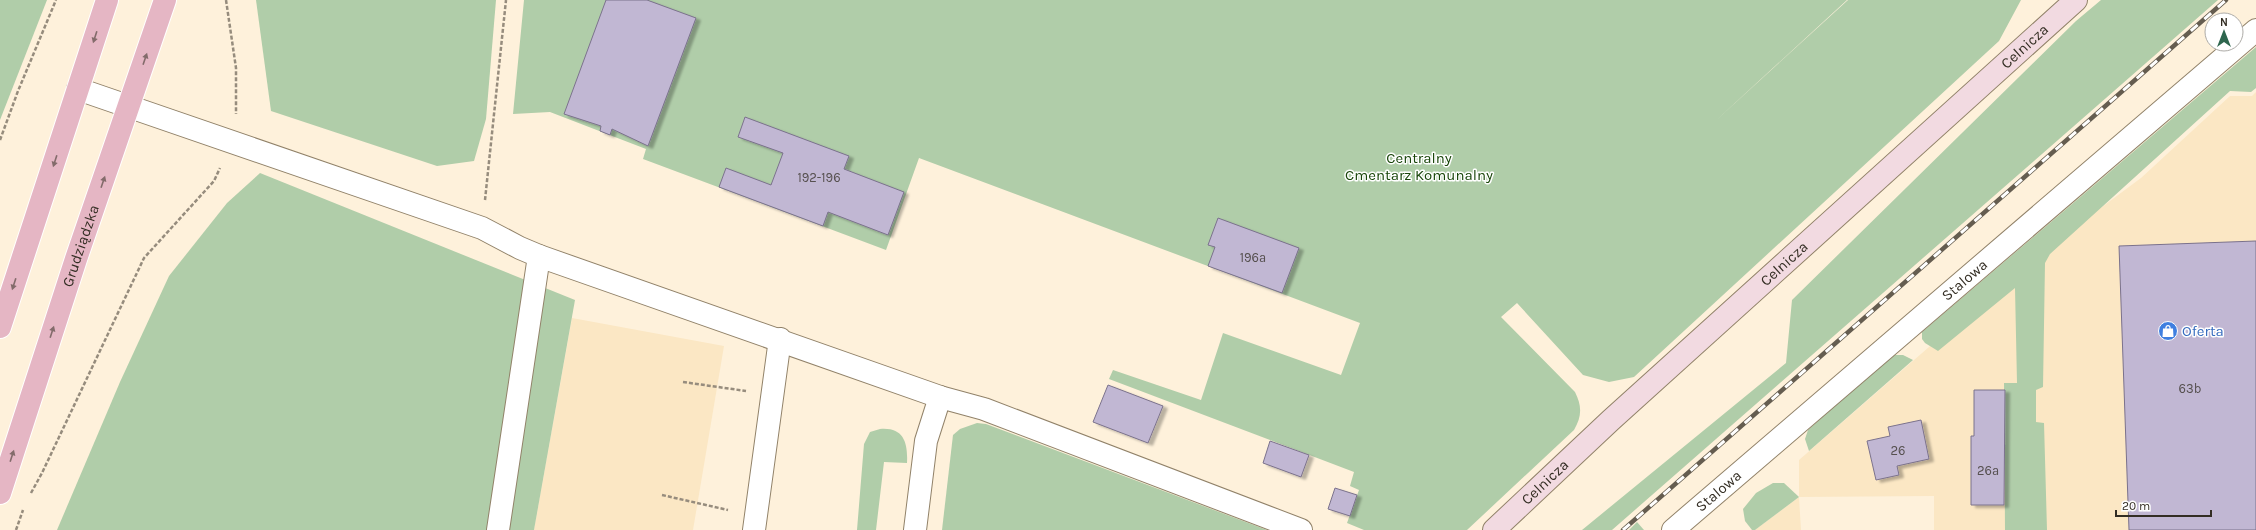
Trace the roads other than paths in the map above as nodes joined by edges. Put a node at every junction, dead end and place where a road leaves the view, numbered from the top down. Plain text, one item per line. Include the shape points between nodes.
1 (107, 0) edge
2 (165, 0) edge
3 (2076, 0) edge
4 (2256, 30) edge
5 (78, 89) junction
6 (129, 107) junction
7 (539, 256) junction
8 (0, 327) edge
9 (780, 339) junction
10 (940, 397) junction
11 (0, 493) edge
12 (755, 523) edge
13 (498, 530) edge
14 (915, 530) edge
15 (1301, 530) edge
16 (1494, 530) edge
17 (1673, 530) edge

1 -> 5 main road
6 -> 2 main road, Grudziądzka
3 - 16 street, Celnicza via 1617,415
4 - 17 street, Stalowa
5 - 6 street
5 -> 8 main road
6 - 7 street via 482,228
11 -> 6 main road, Grudziądzka via 76,259
7 - 9 street
7 - 13 street
9 - 10 street
9 - 12 street
10 - 14 street via 926,441
10 - 15 street via 984,409

